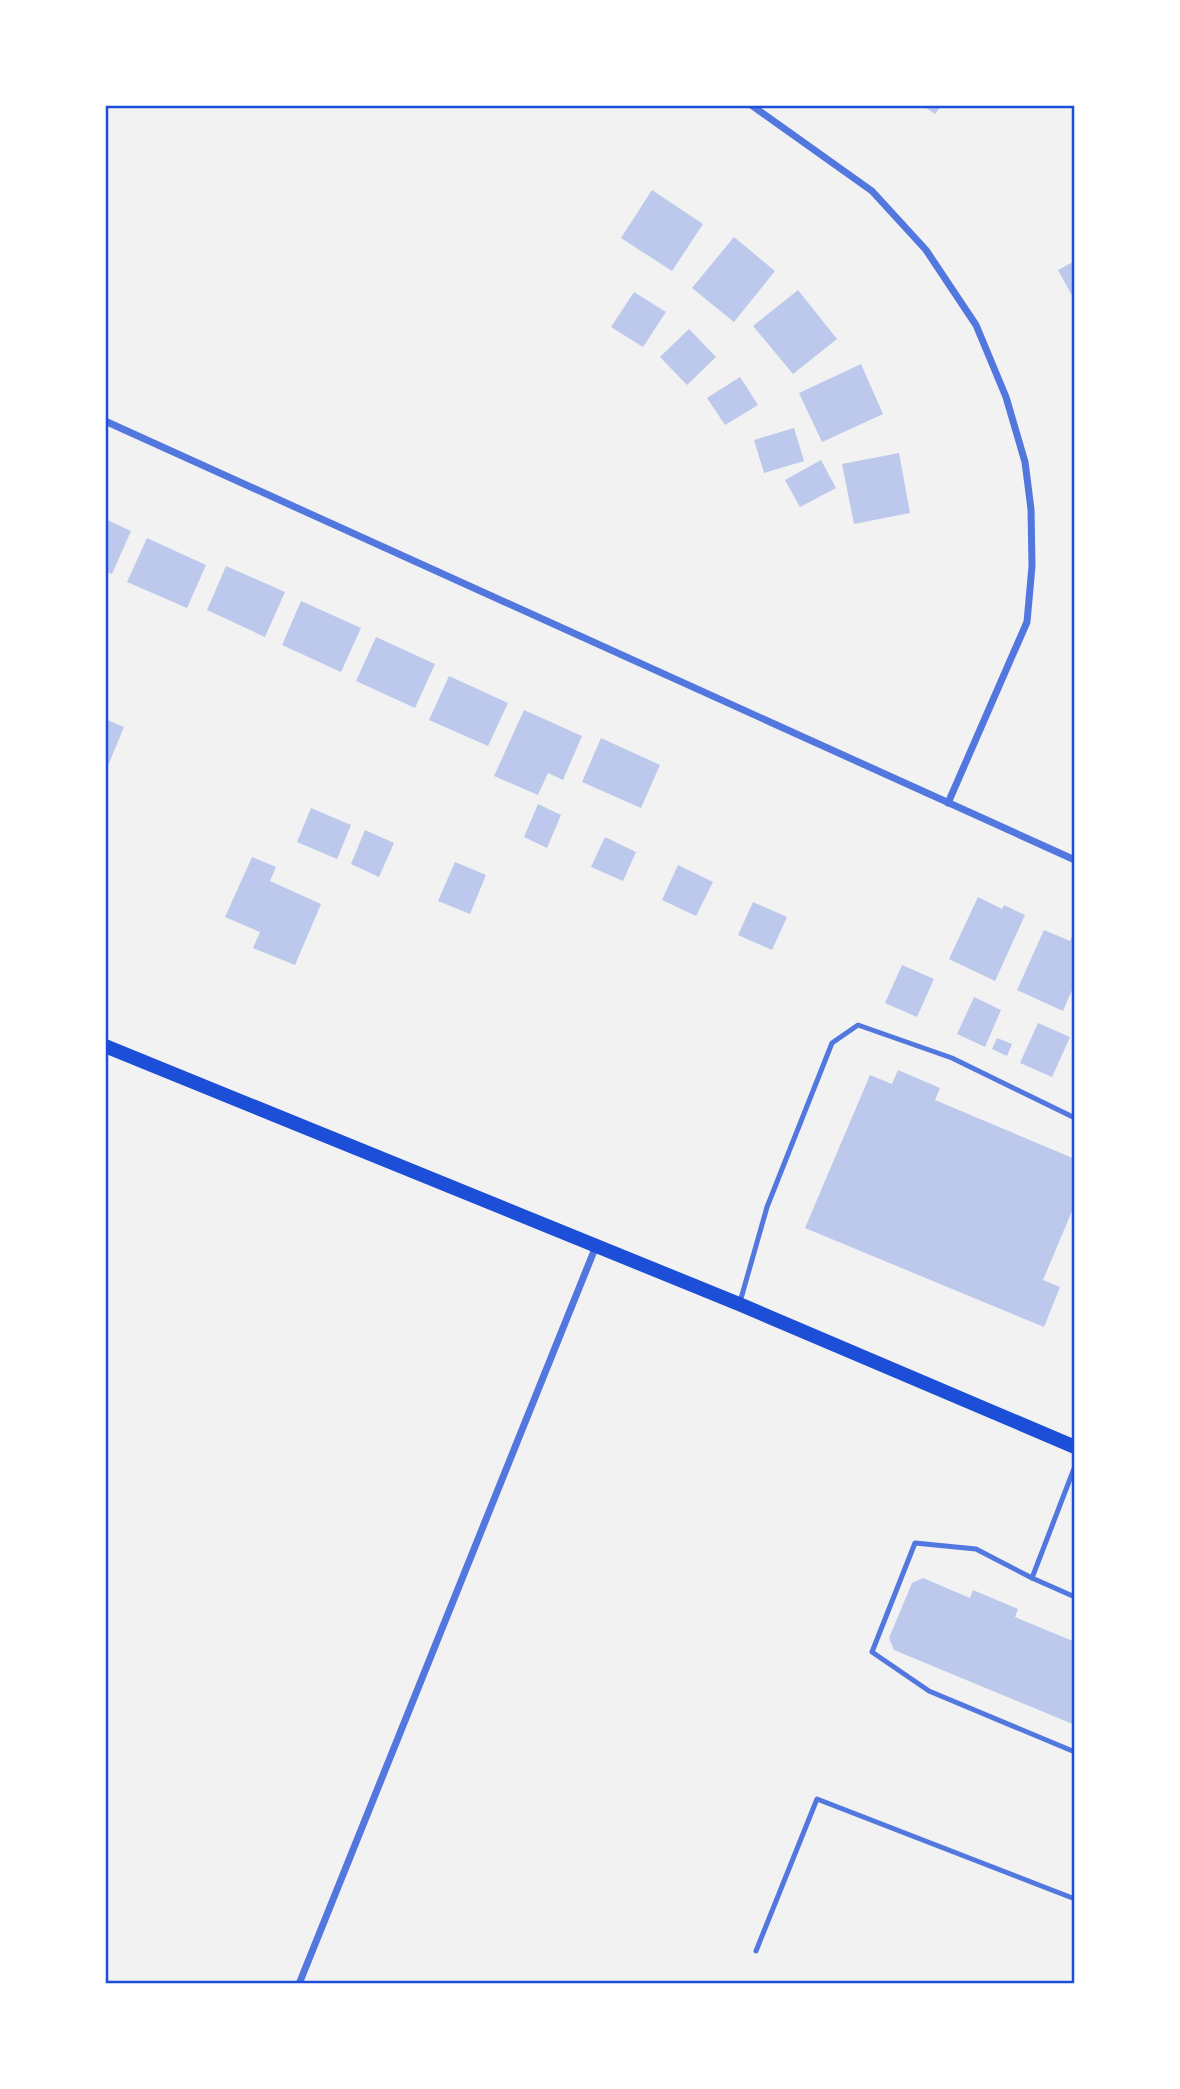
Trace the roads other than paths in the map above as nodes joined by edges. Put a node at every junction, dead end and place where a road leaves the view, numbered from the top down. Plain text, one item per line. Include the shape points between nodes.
1 (751, 105) edge
2 (105, 421) edge
3 (948, 803) junction
4 (1075, 860) edge
5 (105, 1046) edge
6 (1075, 1118) edge
7 (597, 1245) junction
8 (739, 1304) junction
9 (1075, 1447) edge
10 (1075, 1466) edge
11 (1032, 1578) junction
12 (1075, 1597) edge
13 (1075, 1752) edge
14 (1075, 1899) edge
15 (756, 1951) dead end
16 (299, 1984) edge

1 - 3 street via 872,191 926,250 976,325 1006,397 1025,462 1032,566 1027,621
2 - 3 street
3 - 4 street
5 - 7 main road
6 - 8 lane via 952,1059 858,1025 832,1043 767,1207
7 - 8 main road
7 - 16 street
8 - 9 main road
10 - 11 lane
11 - 12 lane
11 - 13 lane via 976,1549 915,1543 872,1652 929,1691
14 - 15 lane via 817,1799

